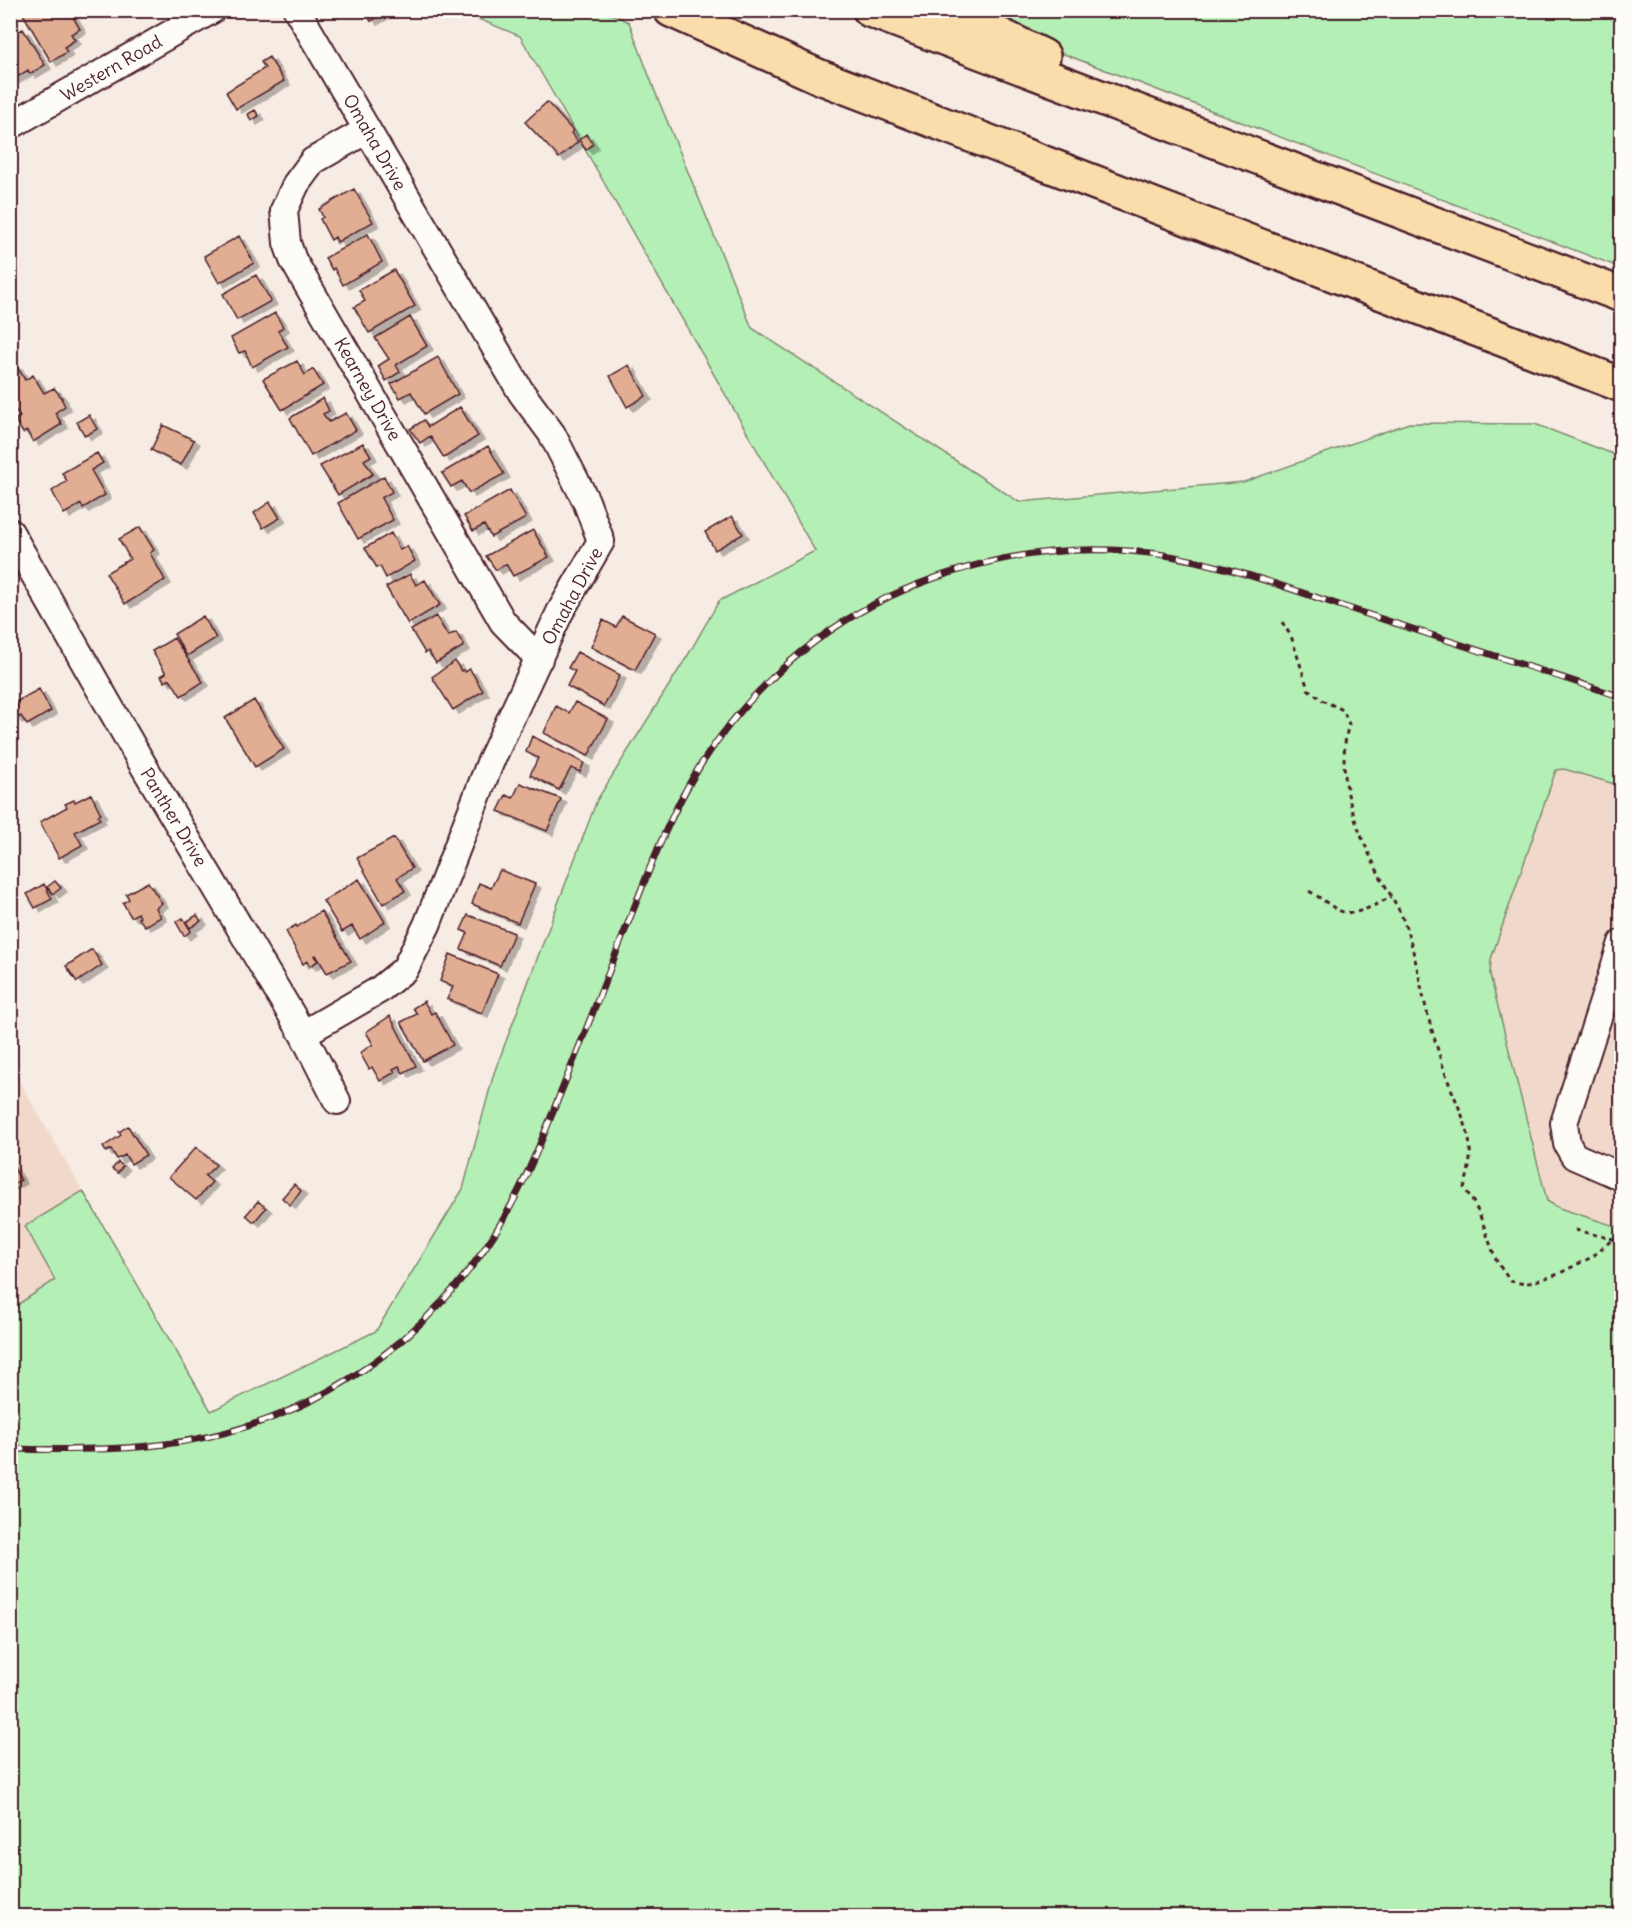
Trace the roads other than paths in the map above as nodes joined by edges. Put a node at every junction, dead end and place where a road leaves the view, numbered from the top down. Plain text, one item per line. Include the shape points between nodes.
1 (212, 10) edge
2 (297, 10) edge
3 (671, 10) edge
4 (870, 10) edge
5 (948, 10) edge
6 (10, 126) edge
7 (368, 130) junction
8 (1262, 158) junction
9 (1622, 295) edge
10 (1622, 386) edge
11 (10, 532) edge
12 (538, 659) junction
13 (1622, 943) edge
14 (303, 1034) junction
15 (337, 1101) dead end
16 (1622, 1177) edge

1 - 6 street, Western Road
2 - 7 street, Omaha Drive
3 - 10 highway via 820,77
4 - 8 highway
5 - 8 highway
7 - 12 street, Omaha Drive via 520,392 552,434 586,501 601,541
7 - 12 street, Kearney Drive via 313,161 296,183 284,210 287,243 293,260 503,622
8 - 9 highway
11 - 14 street, Panther Drive via 138,758
12 - 14 street, Omaha Drive via 490,763 427,925 405,969 379,990
13 - 16 street via 1564,1123 1567,1144 1574,1156
14 - 15 street, Panther Drive

